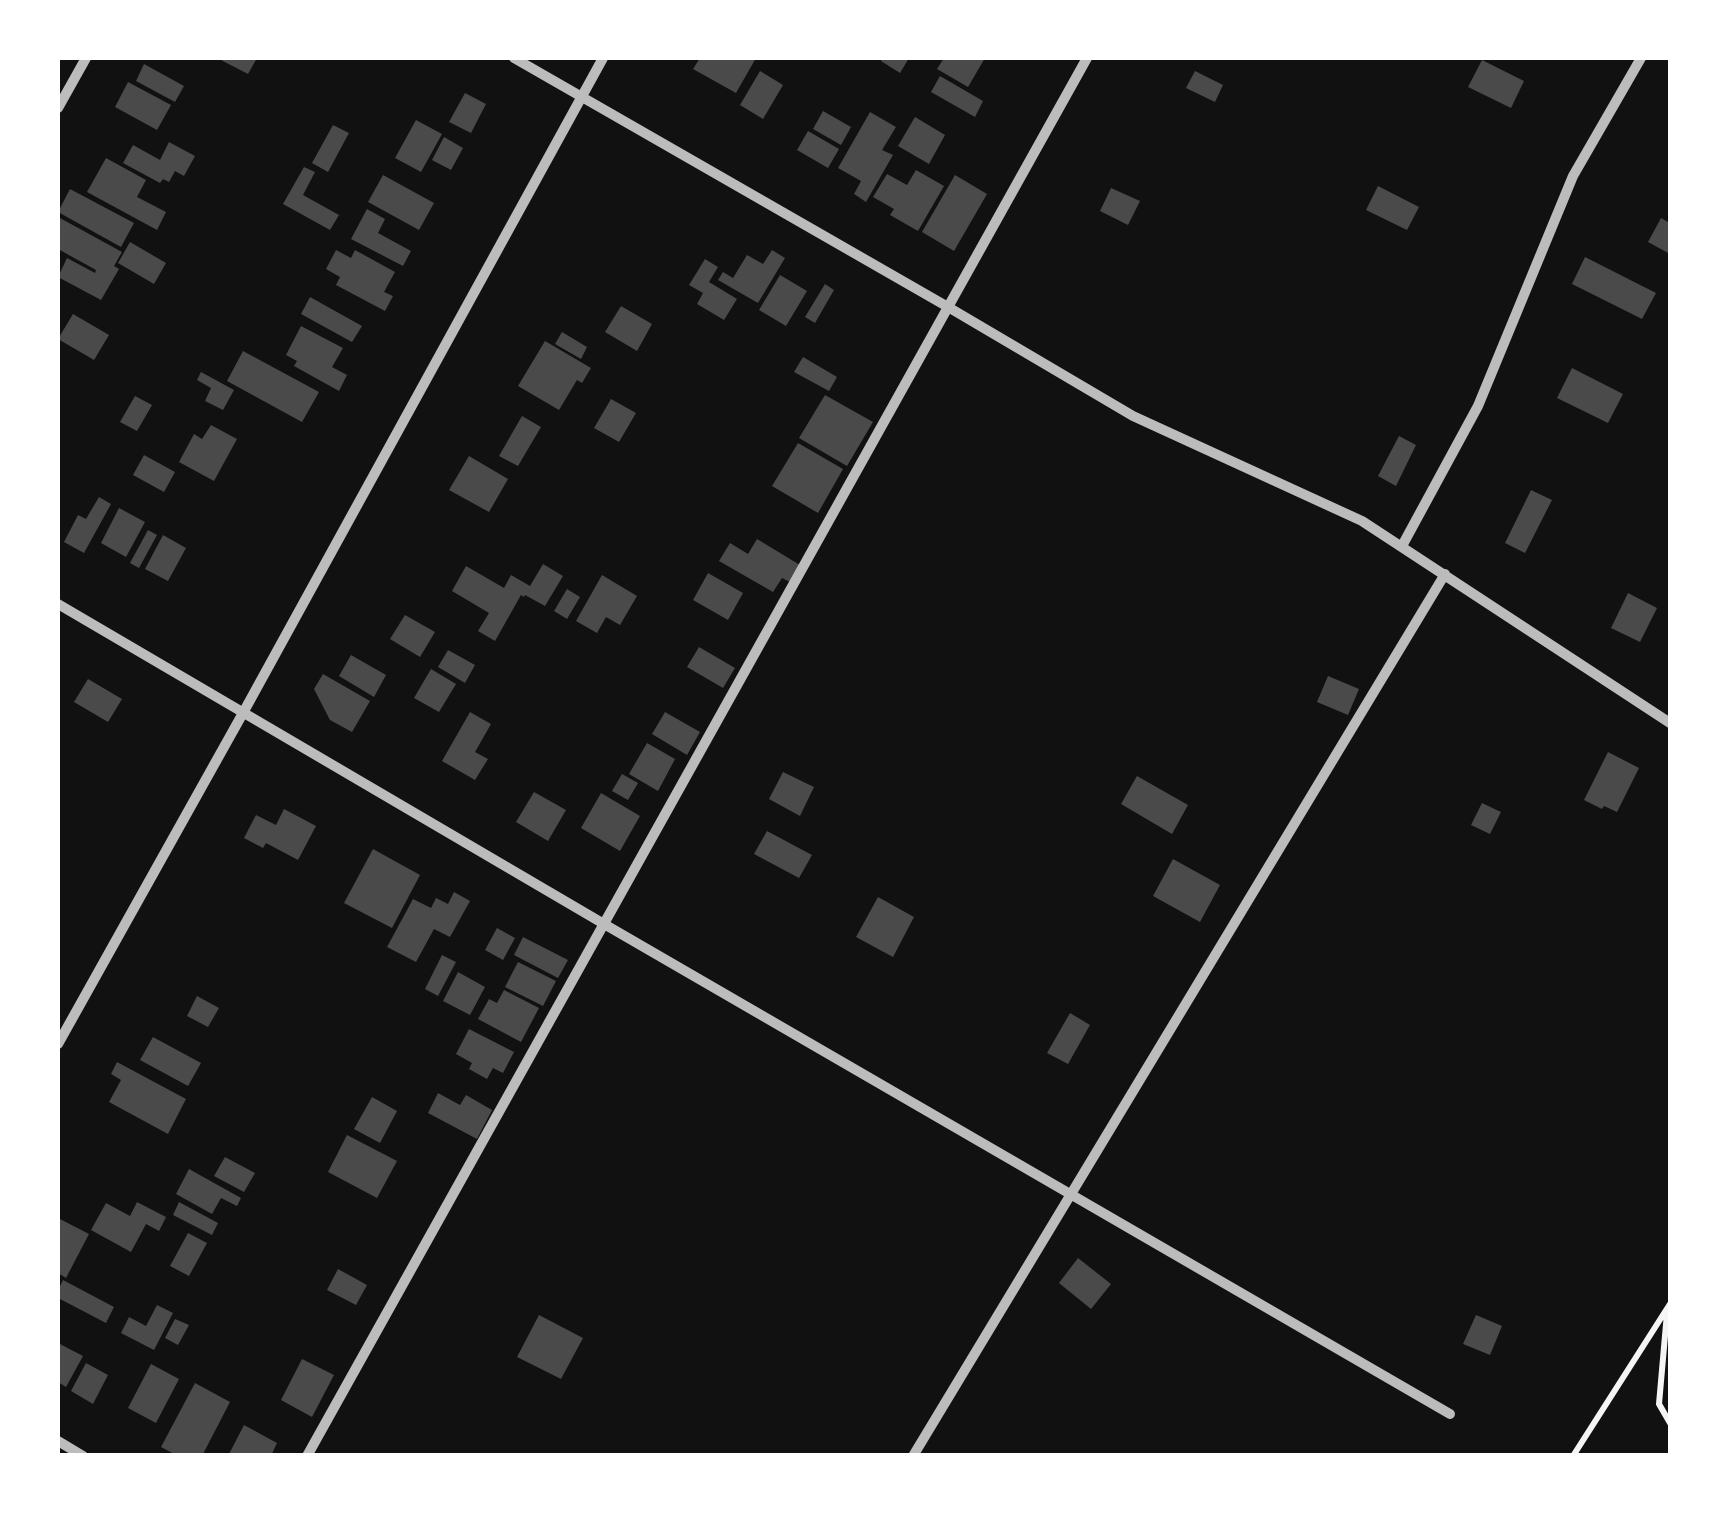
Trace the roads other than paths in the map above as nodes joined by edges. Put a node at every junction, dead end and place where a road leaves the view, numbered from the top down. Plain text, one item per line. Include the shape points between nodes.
1 (86, 58) edge
2 (514, 58) edge
3 (602, 58) edge
4 (1087, 58) edge
5 (1640, 58) edge
6 (581, 95) junction
7 (58, 108) edge
8 (948, 306) junction
9 (1402, 546) junction
10 (1445, 574) junction
11 (58, 604) edge
12 (243, 714) junction
13 (1670, 723) edge
14 (604, 924) junction
15 (58, 1044) edge
16 (1070, 1195) junction
17 (1450, 1414) dead end
18 (58, 1441) edge
19 (83, 1456) edge
20 (307, 1456) edge
21 (913, 1456) edge

1 - 7 street
2 - 6 street
3 - 6 street
4 - 8 street
5 - 9 street via 1574,176 1478,406
6 - 8 street
6 - 12 street
8 - 9 street via 1134,416 1362,521
8 - 14 street
9 - 10 street
10 - 13 street
10 - 16 street
11 - 12 street
12 - 14 street
12 - 15 street
14 - 16 street
14 - 20 street
16 - 17 street
16 - 21 street
18 - 19 street

